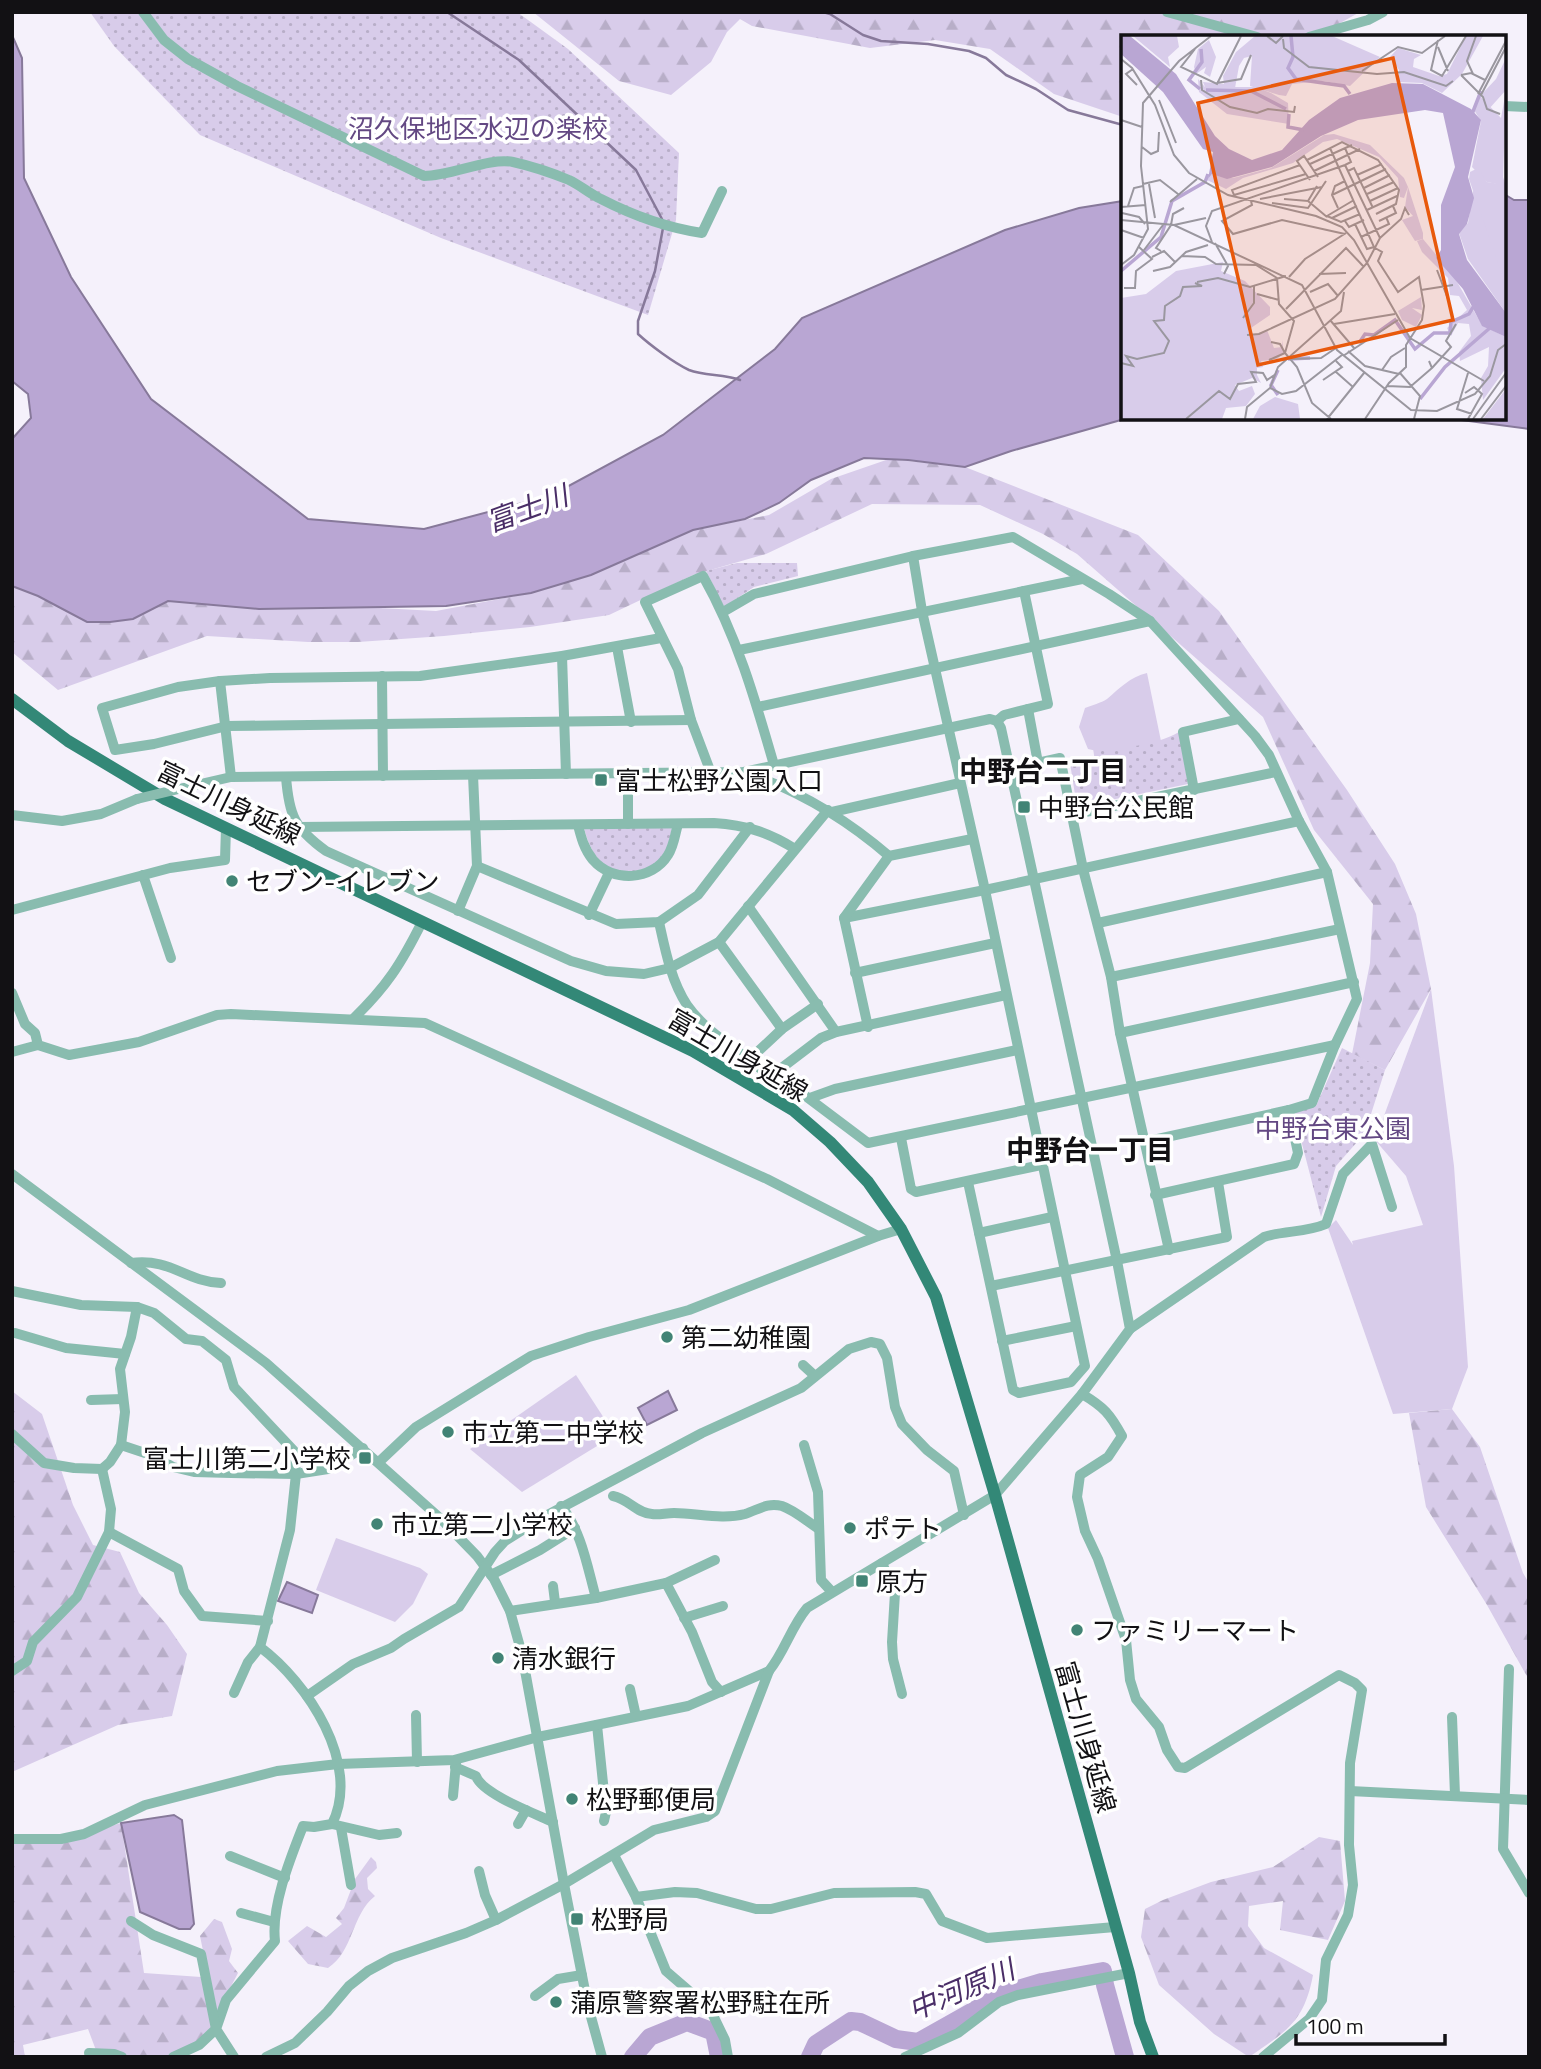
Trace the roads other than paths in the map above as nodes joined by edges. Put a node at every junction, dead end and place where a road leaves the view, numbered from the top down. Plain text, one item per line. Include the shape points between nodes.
1 (143, 12) edge
2 (1167, 12) edge
3 (1382, 12) edge
4 (1250, 35) edge
5 (1316, 35) edge
6 (1506, 106) edge
7 (1529, 107) edge
8 (722, 191) dead end
9 (913, 556) junction
10 (1082, 579) junction
11 (1024, 591) junction
12 (922, 611) junction
13 (723, 612) junction
14 (1150, 621) junction
15 (661, 638) junction
16 (617, 647) junction
17 (1036, 647) junction
18 (739, 650) junction
19 (562, 656) junction
20 (935, 667) junction
21 (382, 676) junction
22 (220, 681) junction
23 (12, 699) edge
24 (758, 707) junction
25 (1028, 709) junction
26 (1239, 719) junction
27 (691, 720) junction
28 (997, 721) junction
29 (565, 722) junction
30 (631, 722) junction
31 (383, 724) junction
32 (227, 726) junction
33 (948, 727) junction
34 (1038, 763) junction
35 (774, 765) junction
36 (1010, 769) junction
37 (744, 772) junction
38 (1276, 772) junction
39 (628, 773) junction
40 (711, 773) junction
41 (566, 774) junction
42 (473, 775) junction
43 (383, 776) junction
44 (231, 777) junction
45 (286, 777) junction
46 (960, 783) junction
47 (1194, 790) junction
48 (830, 811) junction
49 (12, 814) edge
50 (1071, 815) junction
51 (1299, 821) junction
52 (475, 824) junction
53 (628, 824) junction
54 (678, 824) junction
55 (578, 825) junction
56 (298, 827) junction
57 (750, 827) junction
58 (226, 828) junction
59 (972, 839) junction
60 (795, 849) junction
61 (888, 856) junction
62 (477, 866) junction
63 (1083, 869) junction
64 (1326, 872) junction
65 (609, 873) junction
66 (143, 876) junction
67 (1033, 880) junction
68 (985, 890) junction
69 (748, 906) junction
70 (12, 910) edge
71 (458, 911) junction
72 (589, 915) junction
73 (844, 918) junction
74 (422, 922) junction
75 (659, 922) junction
76 (1098, 922) junction
77 (1340, 929) junction
78 (719, 942) junction
79 (995, 943) junction
80 (171, 957) dead end
81 (670, 968) junction
82 (855, 973) junction
83 (1111, 977) junction
84 (1354, 982) junction
85 (12, 993) edge
86 (1006, 995) junction
87 (818, 1004) junction
88 (353, 1019) junction
89 (868, 1027) junction
90 (782, 1029) junction
91 (836, 1032) junction
92 (1120, 1033) junction
93 (38, 1045) junction
94 (1335, 1045) junction
95 (1017, 1051) junction
96 (12, 1052) edge
97 (750, 1059) junction
98 (769, 1076) dead end
99 (1133, 1088) junction
100 (810, 1098) junction
101 (1081, 1098) junction
102 (1030, 1108) junction
103 (1289, 1110) junction
104 (901, 1138) junction
105 (1144, 1142) junction
106 (1041, 1165) junction
107 (12, 1174) edge
108 (968, 1182) junction
109 (1217, 1182) junction
110 (1155, 1195) junction
111 (1392, 1207) dead end
112 (1052, 1217) junction
113 (901, 1229) junction
114 (979, 1233) junction
115 (878, 1236) junction
116 (1169, 1250) junction
117 (1117, 1261) junction
118 (131, 1263) junction
119 (1064, 1271) junction
120 (221, 1283) dead end
121 (990, 1286) junction
122 (12, 1291) edge
123 (137, 1307) junction
124 (1076, 1326) junction
125 (1130, 1329) junction
126 (15, 1333) dead end
127 (1002, 1341) junction
128 (125, 1354) junction
129 (803, 1365) dead end
130 (815, 1376) junction
131 (1082, 1394) junction
132 (123, 1399) junction
133 (91, 1400) dead end
134 (12, 1434) edge
135 (121, 1445) junction
136 (804, 1445) dead end
137 (363, 1448) junction
138 (379, 1462) junction
139 (102, 1469) junction
140 (296, 1474) junction
141 (995, 1495) junction
142 (613, 1496) dead end
143 (561, 1506) junction
144 (964, 1515) junction
145 (575, 1528) junction
146 (819, 1529) junction
147 (109, 1532) junction
148 (715, 1560) dead end
149 (882, 1563) junction
150 (488, 1571) junction
151 (666, 1583) junction
152 (553, 1586) dead end
153 (832, 1592) junction
154 (596, 1598) junction
155 (555, 1602) junction
156 (723, 1606) dead end
157 (510, 1611) junction
158 (684, 1618) junction
159 (268, 1621) junction
160 (260, 1647) junction
161 (1509, 1669) dead end
162 (12, 1671) edge
163 (769, 1671) junction
164 (630, 1689) dead end
165 (721, 1692) junction
166 (233, 1693) dead end
167 (902, 1694) dead end
168 (307, 1696) junction
169 (416, 1715) dead end
170 (636, 1716) junction
171 (1452, 1717) dead end
172 (597, 1725) junction
173 (538, 1737) junction
174 (417, 1762) junction
175 (338, 1764) junction
176 (456, 1764) junction
177 (1350, 1791) junction
178 (1455, 1794) junction
179 (453, 1796) dead end
180 (1505, 1798) junction
181 (1529, 1800) edge
182 (526, 1810) junction
183 (604, 1821) dead end
184 (553, 1822) junction
185 (518, 1824) dead end
186 (336, 1826) junction
187 (397, 1833) dead end
188 (12, 1839) edge
189 (614, 1855) junction
190 (230, 1856) dead end
191 (480, 1871) dead end
192 (285, 1878) junction
193 (564, 1884) junction
194 (351, 1885) dead end
195 (1529, 1892) edge
196 (636, 1897) junction
197 (241, 1913) dead end
198 (496, 1920) junction
199 (131, 1921) dead end
200 (274, 1922) junction
201 (1111, 1928) junction
202 (582, 1975) junction
203 (1124, 1975) junction
204 (535, 1996) dead end
205 (216, 2029) junction
206 (89, 2053) dead end
207 (122, 2057) edge
208 (173, 2057) edge
209 (234, 2057) edge
210 (266, 2057) edge
211 (602, 2057) edge
212 (728, 2057) edge
213 (905, 2057) edge
214 (1153, 2057) edge
215 (1262, 2057) edge

1 - 8 street via 164,40 188,59 424,176 513,162 569,180 649,218 702,233
2 - 4 street
3 - 5 street
6 - 7 street
9 - 10 street via 1013,537
9 - 12 street
9 - 13 street via 754,593
10 - 11 street
10 - 14 street
11 - 12 street
11 - 17 street
12 - 18 street
12 - 20 street
13 - 15 street via 704,576 645,602
13 - 18 street
14 - 17 street
14 - 26 street
15 - 16 street
15 - 27 street via 678,669
16 - 19 street
16 - 30 street
17 - 20 street
17 - 25 street via 1048,704
18 - 24 street
19 - 21 street via 420,676
19 - 29 street
20 - 24 street
20 - 33 street
21 - 22 street
21 - 31 street
22 - 32 street
22 - 32 street via 178,687 103,708 115,750
23 - 58 main road, 富士川身延線 via 118,772
24 - 35 street
25 - 28 street
25 - 34 street
26 - 38 street via 1269,755
26 - 47 street via 1183,732
27 - 30 street
27 - 40 street
28 - 33 street
28 - 36 street
29 - 30 street
29 - 31 street
29 - 41 street
31 - 32 street
31 - 43 street
32 - 44 street
33 - 35 street
33 - 46 street
34 - 36 street
34 - 50 street via 1060,758
35 - 37 street
36 - 67 street
37 - 40 street
37 - 48 street via 775,782
38 - 47 street
38 - 51 street
39 - 40 street
39 - 41 street
39 - 53 street
41 - 42 street
42 - 43 street
42 - 52 street
43 - 45 street
44 - 45 street
44 - 49 street, bridge via 62,821
45 - 56 street via 289,808
46 - 48 street
46 - 59 street
47 - 50 street
48 - 60 street
48 - 61 street
50 - 63 street
51 - 63 street
51 - 64 street
52 - 55 street
52 - 56 street
52 - 62 street
53 - 54 street
53 - 55 street
54 - 57 street
54 - 65 street via 667,857 651,872 632,876
55 - 65 street via 583,845
56 - 71 street via 326,851
57 - 60 street
57 - 75 street via 698,895
58 - 66 street via 225,860
58 - 74 main road, 富士川身延線
59 - 61 street
59 - 68 street
60 - 69 street
61 - 73 street
62 - 71 street
62 - 72 street
63 - 67 street
63 - 76 street
64 - 76 street
64 - 77 street
65 - 72 street
66 - 70 street
66 - 80 street
67 - 68 street
67 - 101 street
68 - 73 street
68 - 79 street
69 - 78 street
69 - 87 street
71 - 81 street via 571,961 606,971 645,974
72 - 75 street via 616,924
73 - 82 street
74 - 88 street via 397,970
74 - 113 main road, 富士川身延線 via 693,1051 793,1110 868,1182
75 - 81 street
76 - 83 street
77 - 83 street
77 - 84 street
78 - 81 street
78 - 90 street
79 - 82 street
79 - 86 street
81 - 97 street via 686,1004 709,1029
82 - 89 street
83 - 92 street
84 - 92 street
84 - 94 street via 1357,999
85 - 93 street
86 - 89 street
86 - 95 street
87 - 90 street
87 - 91 street
88 - 93 street via 217,1015 139,1042 69,1055
88 - 115 street via 425,1023 767,1179
89 - 91 street
90 - 97 street
91 - 100 street via 775,1073
92 - 99 street
93 - 96 street
94 - 99 street
94 - 103 street via 1312,1103
95 - 100 street
95 - 102 street
97 - 98 street
99 - 101 street
99 - 105 street
100 - 104 street via 868,1143
101 - 102 street
101 - 117 street
102 - 104 street
102 - 106 street
103 - 105 street
103 - 109 street via 1298,1153 1294,1164
104 - 108 street via 911,1189 916,1192
105 - 110 street
106 - 108 street
106 - 112 street
107 - 118 street
108 - 114 street
109 - 110 street
109 - 116 street via 1227,1237
110 - 116 street
111 - 125 street via 1372,1144 1343,1174 1326,1224 1264,1237
112 - 114 street
112 - 119 street
113 - 115 street
113 - 141 main road, 富士川身延線 via 936,1297
114 - 121 street
115 - 138 street via 689,1310 531,1356 416,1427
116 - 117 street
117 - 119 street
117 - 125 street
118 - 120 street via 149,1255 202,1282
118 - 137 street via 266,1363
119 - 121 street
119 - 124 street
121 - 127 street
122 - 123 street via 80,1305
123 - 128 street
123 - 140 street via 153,1313 186,1339 202,1341 226,1360 234,1387 293,1451
124 - 127 street
124 - 127 street via 1085,1367 1071,1382 1019,1393 1013,1390
125 - 131 street
126 - 128 street via 66,1349
128 - 132 street via 120,1369
129 - 130 street
130 - 143 street via 801,1388
130 - 144 street via 849,1349 880,1344 902,1424 954,1471
131 - 141 street
131 - 177 street via 1110,1414 1122,1436 1108,1457 1080,1475 1077,1497 1085,1531 1126,1640 1136,1699 1159,1727 1178,1767 1185,1768 1339,1675 1362,1690
132 - 133 street
132 - 135 street
134 - 139 street via 44,1463
135 - 139 street
135 - 140 street via 194,1472
136 - 146 street via 818,1492
137 - 138 street
137 - 140 street via 328,1469
138 - 150 street via 467,1545
139 - 147 street via 111,1509
140 - 159 street via 290,1530
141 - 144 street
141 - 201 main road, 富士川身延線
142 - 146 street via 652,1514 745,1514 772,1505 784,1507
143 - 145 street
143 - 150 street via 505,1541
144 - 149 street
145 - 150 street via 540,1550
145 - 154 street
146 - 153 street via 821,1580
147 - 159 street via 178,1569 184,1591 202,1616
147 - 162 street via 77,1597 33,1642 27,1661
148 - 151 street
149 - 153 street
149 - 167 street via 895,1593 893,1659
150 - 157 street
150 - 168 street via 460,1607 391,1648 353,1664
151 - 154 street
151 - 158 street
152 - 155 street
153 - 163 street via 796,1620
154 - 155 street
155 - 157 street
156 - 158 street
157 - 173 street
158 - 165 street via 712,1682
159 - 160 street
160 - 166 street
160 - 168 street
161 - 180 street
163 - 165 street
163 - 189 street via 715,1811 654,1830
164 - 170 street
165 - 170 street via 688,1706
168 - 175 street via 319,1713
169 - 174 street
170 - 172 street
171 - 178 street
172 - 173 street
172 - 183 street
173 - 176 street
173 - 184 street
174 - 175 street
174 - 176 street
175 - 186 street
175 - 188 street via 277,1771 186,1793 145,1805 84,1834
176 - 179 street
176 - 182 street
177 - 178 street
177 - 215 street via 1353,1885 1348,1915 1326,1961 1322,2000 1309,2019
178 - 180 street
180 - 181 street
180 - 195 street via 1503,1849
182 - 184 street
182 - 185 street
184 - 193 street
186 - 187 street via 379,1835
186 - 192 street via 303,1826
186 - 194 street
189 - 193 street
189 - 196 street
190 - 192 street
191 - 198 street
192 - 200 street
193 - 198 street
193 - 202 street
196 - 201 street via 697,1893 771,1909 834,1892 915,1892 926,1894 942,1921 988,1938
196 - 212 street via 666,1971 710,2009
197 - 200 street
198 - 210 street via 368,1970 295,2043
199 - 205 street via 201,1954
200 - 205 street via 275,1941 226,2000
201 - 203 main road, 富士川身延線
202 - 204 street via 558,1979
202 - 211 street
203 - 213 street via 999,2002 958,2034
203 - 214 main road, 富士川身延線
205 - 208 street via 199,2045
205 - 209 street
206 - 207 street

